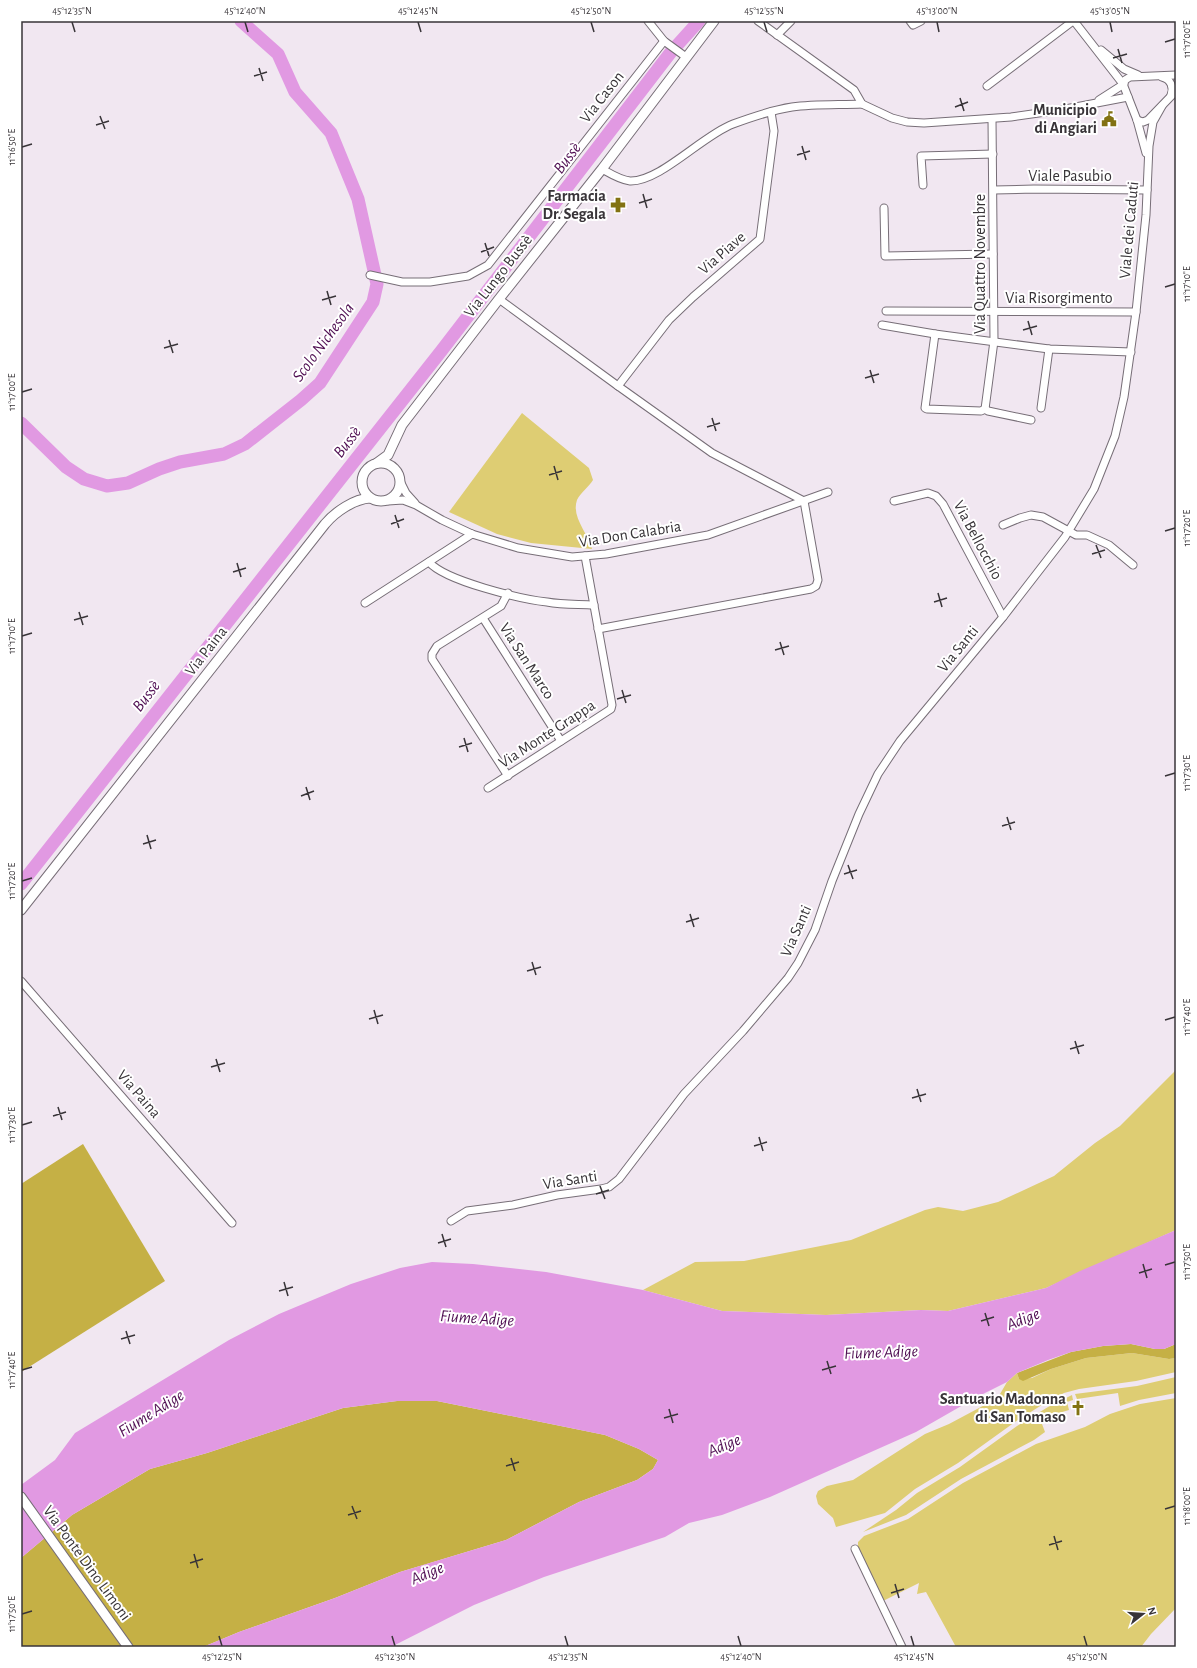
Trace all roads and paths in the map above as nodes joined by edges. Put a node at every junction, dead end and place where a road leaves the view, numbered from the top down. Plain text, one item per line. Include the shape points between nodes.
1 (648, 21) edge
2 (714, 21) edge
3 (758, 21) edge
4 (791, 21) edge
5 (910, 21) edge
6 (921, 21) edge
7 (1074, 21) edge
8 (777, 35) junction
9 (1088, 37) junction
10 (664, 41) junction
11 (686, 57) junction
12 (1176, 75) edge
13 (1140, 76) junction
14 (1160, 77) junction
15 (1122, 84) junction
16 (986, 86) dead end
17 (1173, 93) edge
18 (1128, 97) junction
19 (862, 104) junction
20 (1090, 105) junction
21 (1162, 106) junction
22 (771, 112) junction
23 (992, 119) junction
24 (1137, 120) junction
25 (993, 154) junction
26 (1148, 159) junction
27 (602, 169) junction
28 (923, 185) dead end
29 (994, 190) junction
30 (1147, 190) junction
31 (884, 208) dead end
32 (993, 254) junction
33 (370, 275) dead end
34 (499, 299) junction
35 (886, 312) dead end
36 (994, 312) junction
37 (1136, 312) junction
38 (882, 324) dead end
39 (935, 334) junction
40 (994, 342) junction
41 (1049, 349) junction
42 (1131, 352) junction
43 (618, 386) junction
44 (1124, 397) joint
45 (1041, 408) dead end
46 (985, 409) junction
47 (1031, 420) dead end
48 (397, 436) junction
49 (377, 463) junction
50 (395, 469) junction
51 (362, 482) junction
52 (401, 483) junction
53 (828, 492) dead end
54 (370, 498) junction
55 (388, 501) junction
56 (804, 501) junction
57 (894, 501) dead end
58 (416, 505) junction
59 (339, 511) junction
60 (1003, 524) dead end
61 (1068, 531) junction
62 (472, 534) junction
63 (585, 556) junction
64 (429, 562) junction
65 (1133, 565) dead end
66 (508, 594) junction
67 (365, 603) dead end
68 (594, 605) junction
69 (1003, 617) junction
70 (483, 618) junction
71 (598, 630) junction
72 (561, 740) junction
73 (508, 776) junction
74 (488, 788) dead end
75 (22, 909) edge
76 (22, 983) edge
77 (451, 1221) dead end
78 (232, 1223) dead end
79 (21, 1497) edge
80 (855, 1549) dead end
81 (128, 1647) edge
82 (902, 1647) edge

1 - 10 street
2 - 11 main road, Via Lungo Bussè
3 - 8 street
4 - 8 street
5 - 6 street via 913,25
7 - 9 street
7 - 16 street
8 - 19 street via 854,90
9 - 13 street via 1115,62
9 - 15 street
10 - 11 street
10 - 33 street, Via Cason via 488,266 468,276 430,282 402,282
11 - 27 main road, Via Lungo Bussè
12 - 14 street
13 - 14 street
13 - 15 street via 1128,78
14 - 17 street via 1170,82
15 - 18 street
15 - 20 street
17 - 21 street
18 - 20 street
18 - 24 street
19 - 22 street via 792,107
19 - 23 street via 907,122
20 - 23 street
21 - 24 street via 1148,120
21 - 26 street via 1153,122
22 - 27 street via 731,124 658,172 644,178 630,181
22 - 43 street, Via Piave via 774,131 760,239 669,320
23 - 25 street, Via Quattro Novembre
24 - 26 street
25 - 28 street via 921,156
25 - 29 street, Via Quattro Novembre
26 - 30 street, Viale dei Caduti
27 - 34 main road, Via Lungo Bussè
29 - 30 street, Viale Pasubio
29 - 32 street, Via Quattro Novembre
30 - 37 street, Viale dei Caduti
31 - 32 street via 885,256
32 - 36 street, Via Quattro Novembre
34 - 43 street
34 - 48 main road, Via Lungo Bussè via 402,425
35 - 36 street, Via Risorgimento
36 - 37 street, Via Risorgimento
36 - 40 street, Via Quattro Novembre
37 - 42 street, Viale dei Caduti
38 - 39 street
39 - 40 street
39 - 46 street via 925,405 927,409
40 - 41 street
40 - 46 street, Via Quattro Novembre
41 - 42 street
41 - 45 street
42 - 44 street, Viale dei Caduti
43 - 56 street via 712,453
44 - 61 street, Via Santi via 1114,436 1094,489
46 - 47 street via 988,412
48 - 49 main road, Via Lungo Bussè via 388,454
48 - 50 main road, Via Lungo Bussè via 393,457
49 - 50 main road via 387,464
49 - 51 main road via 366,470
50 - 52 main road
51 - 54 main road
51 - 59 main road, Via Paina via 357,494
52 - 55 main road via 397,494
52 - 58 street, Via Don Calabria
53 - 56 street, Via Don Calabria
54 - 55 main road
54 - 59 main road, Via Paina
55 - 58 street, Via Don Calabria via 403,500
56 - 63 street, Via Don Calabria via 708,535
56 - 71 street via 818,580 816,586
57 - 69 street, Via Bellocchio via 928,493 936,496 943,504
58 - 62 street, Via Don Calabria
59 - 75 main road, Via Paina via 324,524
60 - 61 street via 1032,515 1050,520
61 - 65 street via 1076,535 1087,535 1109,545
61 - 69 street, Via Santi
62 - 63 street, Via Don Calabria via 518,548 572,557
62 - 64 street
63 - 68 street, Via Monte Grappa
64 - 66 street via 448,574 482,588
64 - 67 street
66 - 68 street via 548,602
66 - 70 street via 501,606
68 - 71 street, Via Monte Grappa
69 - 77 street, Via Santi via 900,741 878,774 859,814 815,930 788,978 684,1094 619,1179 609,1187 601,1189 467,1211
70 - 72 street, Via San Marco
70 - 73 street via 437,646 432,659
71 - 72 street, Via Monte Grappa via 611,709
72 - 73 street, Via Monte Grappa
73 - 74 street, Via Monte Grappa
76 - 78 street, Via Paina
79 - 81 main road, Via Ponte Dino Limoni
80 - 82 street

